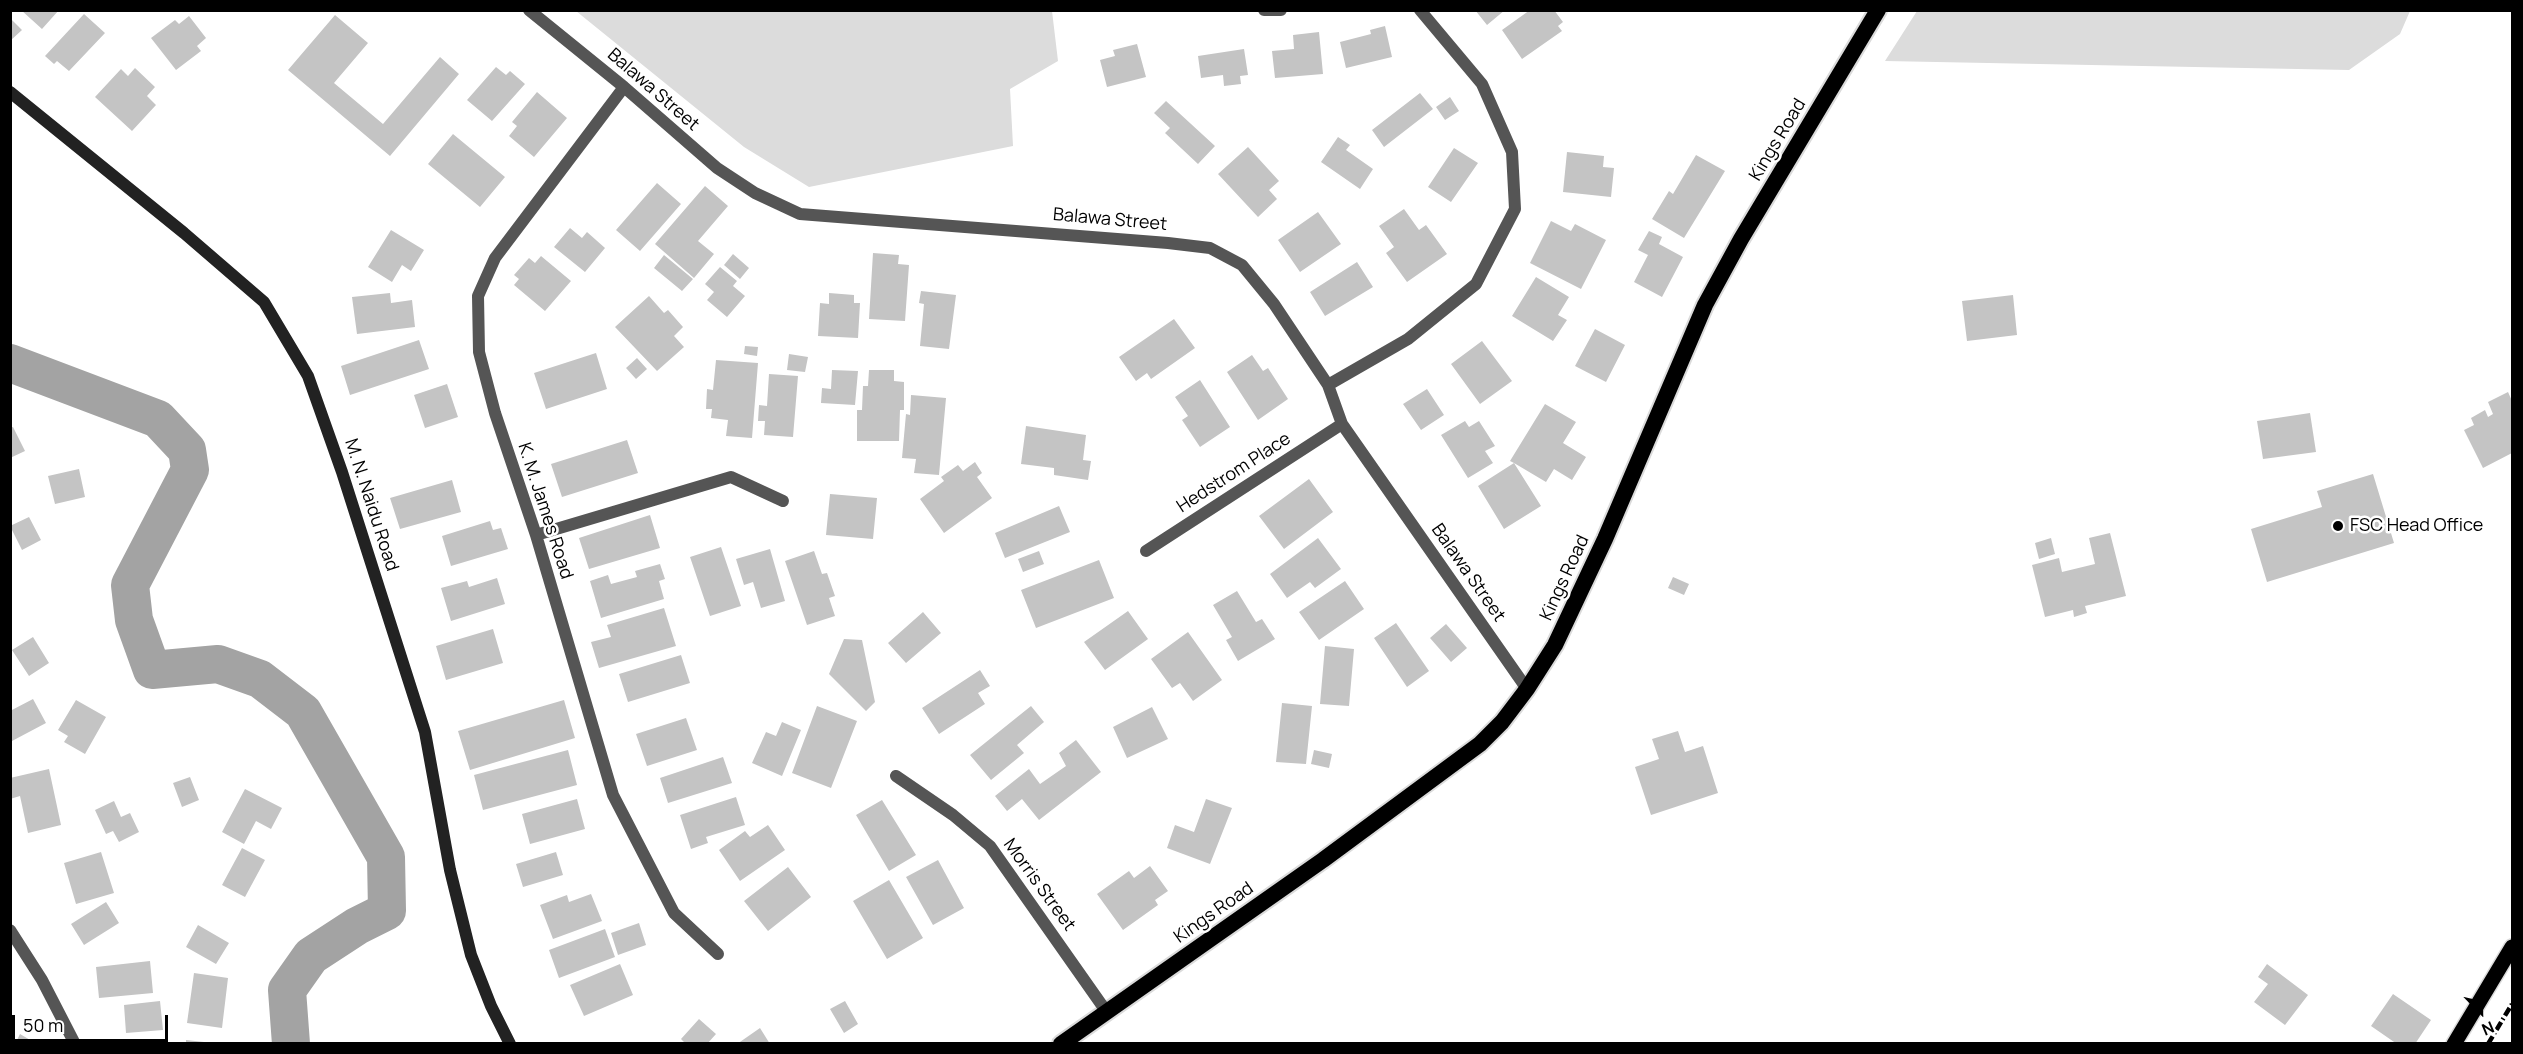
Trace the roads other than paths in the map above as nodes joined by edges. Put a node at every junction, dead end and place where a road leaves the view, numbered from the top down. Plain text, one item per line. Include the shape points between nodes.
1 (529, 10) edge
2 (1264, 10) edge
3 (1281, 10) edge
4 (1420, 10) edge
5 (1878, 10) edge
6 (624, 87) junction
7 (10, 92) edge
8 (1328, 385) junction
9 (1342, 424) junction
10 (783, 501) dead end
11 (536, 535) junction
12 (1146, 551) dead end
13 (1527, 689) junction
14 (896, 776) dead end
15 (10, 930) edge
16 (2512, 947) edge
17 (718, 954) dead end
18 (1107, 1011) junction
19 (75, 1044) edge
20 (510, 1044) edge
21 (1061, 1044) edge
22 (2454, 1044) edge

1 - 6 street, Balawa Street
2 - 3 street
4 - 8 street via 1482,84 1512,152 1515,209 1476,284 1408,339
5 - 13 highway, Kings Road via 1741,239 1706,305 1585,582 1555,645
6 - 8 street, Balawa Street via 717,168 755,193 800,214 1210,248 1242,265 1274,304
6 - 11 street, K. M. James Road via 495,258 478,296 479,352
7 - 20 main road, M. N. Naidu Road via 264,302 308,376 425,732 450,870 471,955
8 - 9 street, Balawa Street
9 - 12 street, Hedstrom Place
9 - 13 street, Balawa Street
10 - 11 street via 731,477
11 - 17 street, K. M. James Road via 613,795 675,913
13 - 18 highway, Kings Road via 1480,744 1323,861
14 - 18 street, Morris Street via 953,814 990,846
15 - 19 street via 42,980
16 - 22 main road
18 - 21 highway, Kings Road

